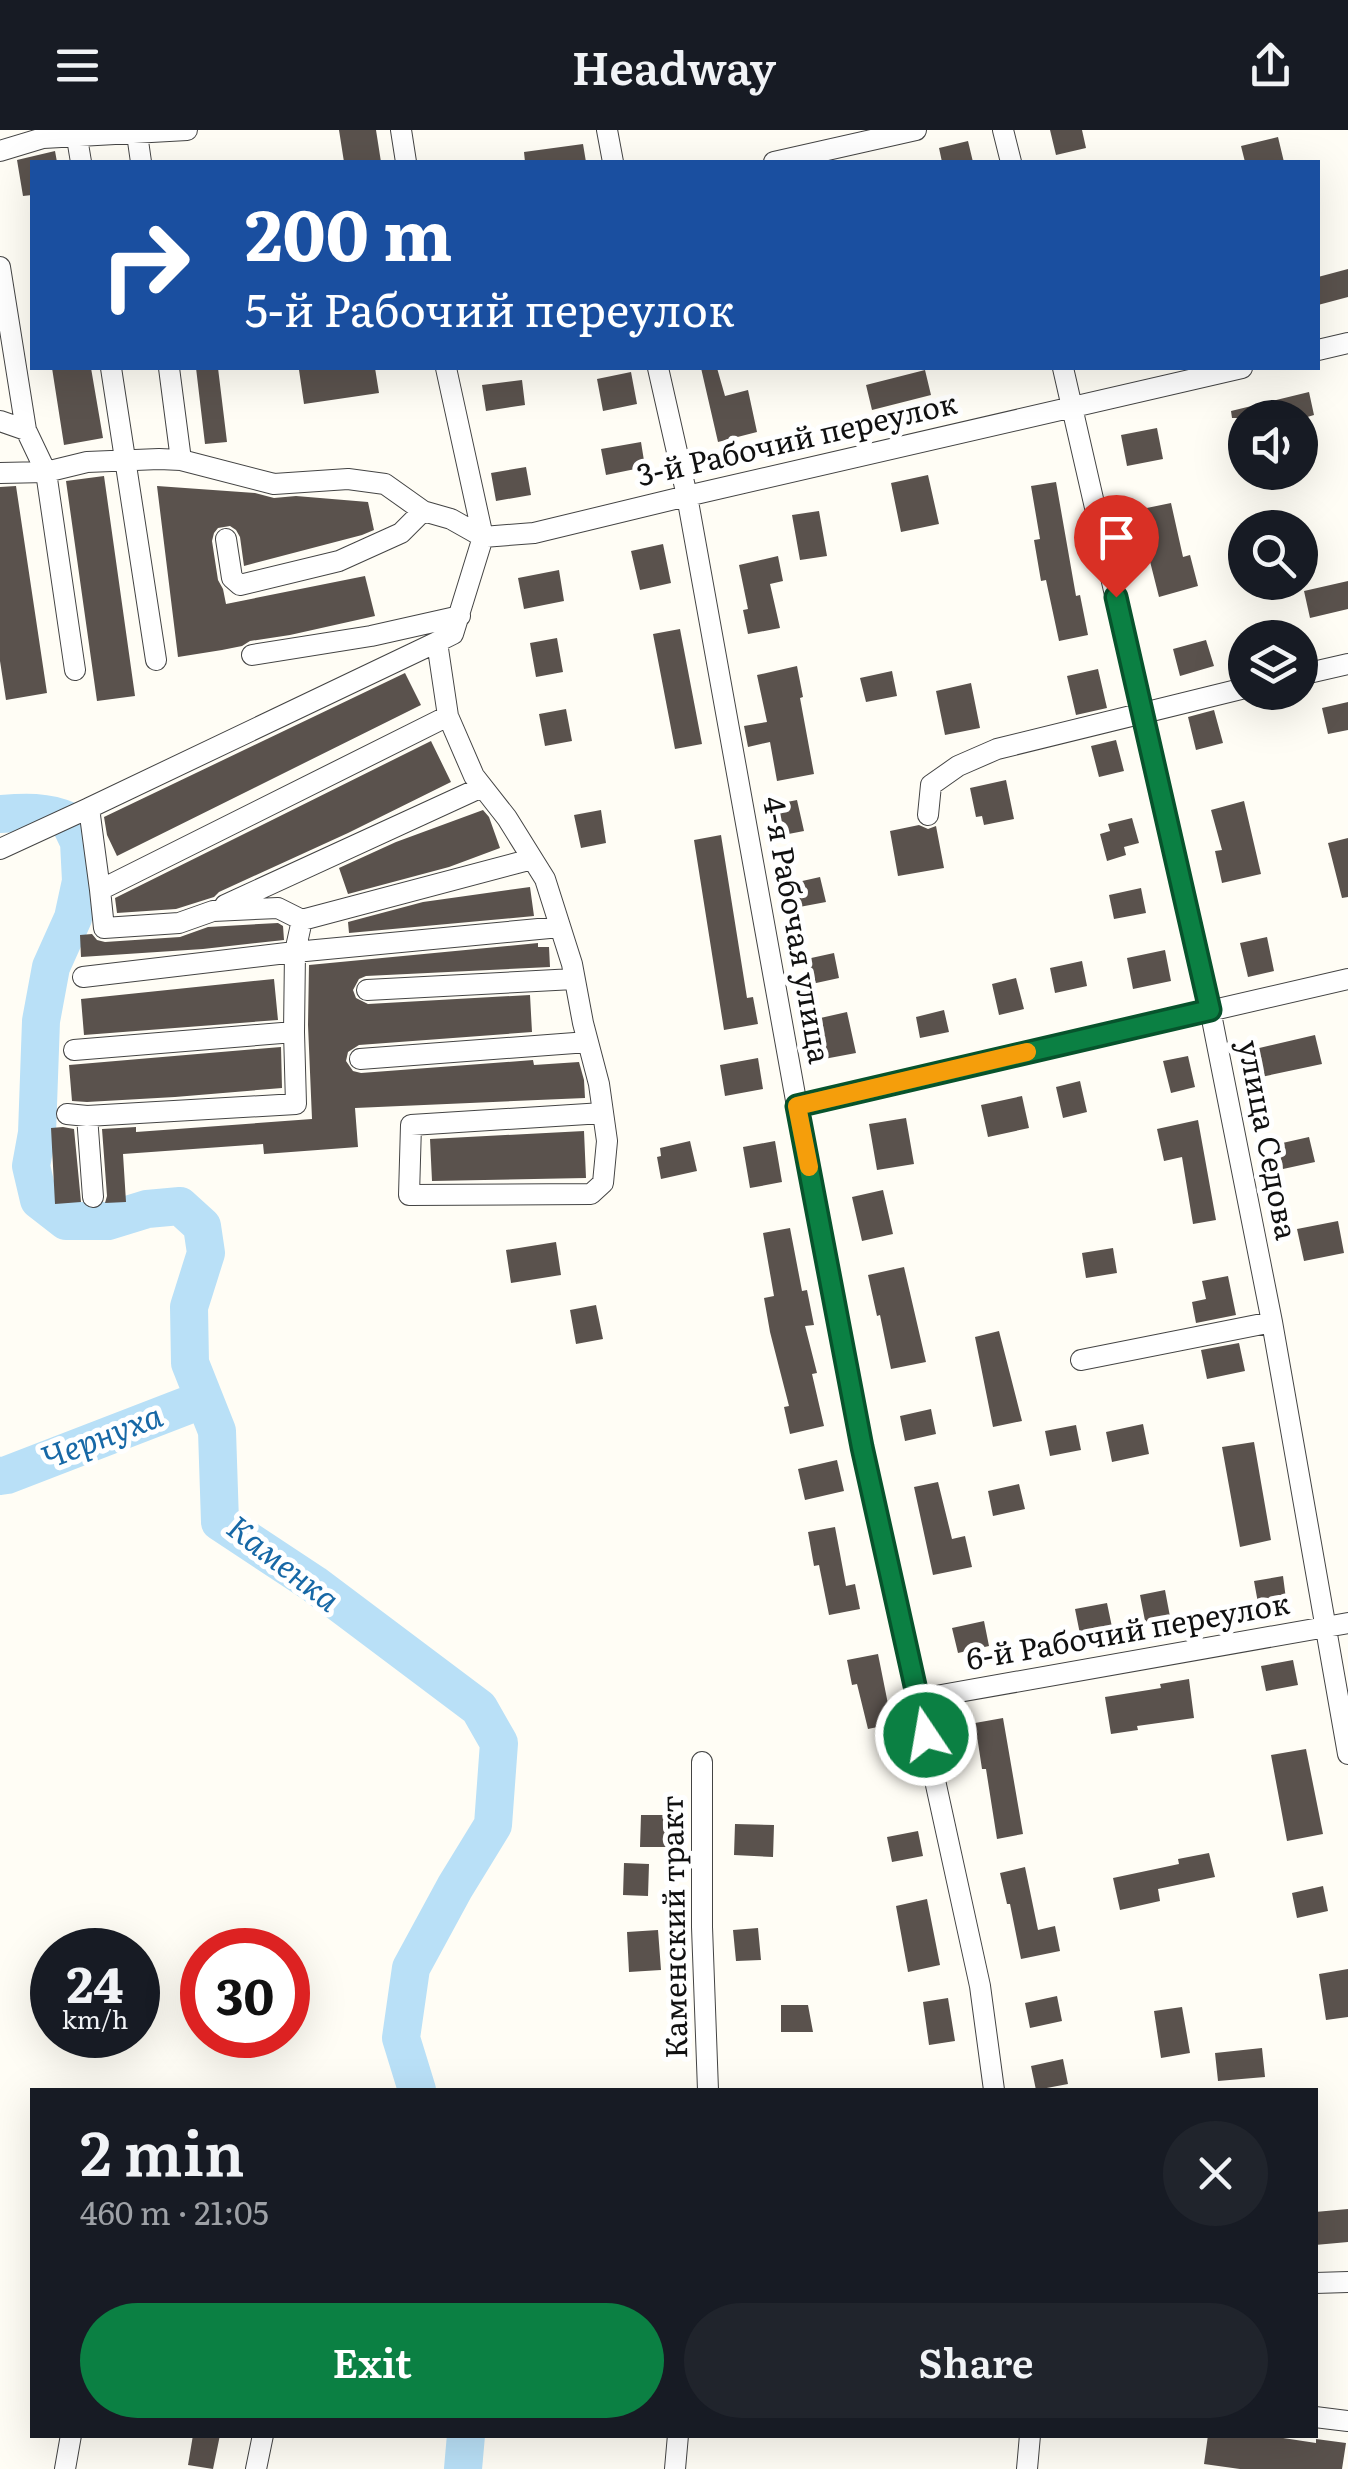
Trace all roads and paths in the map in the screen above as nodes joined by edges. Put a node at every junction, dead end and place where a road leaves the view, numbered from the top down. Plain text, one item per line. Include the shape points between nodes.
1 (187, 130) edge
2 (401, 130) edge
3 (607, 130) edge
4 (916, 130) edge
5 (1002, 130) edge
6 (137, 134) junction
7 (77, 138) junction
8 (0, 151) edge
9 (80, 160) edge
10 (141, 160) edge
11 (406, 160) edge
12 (613, 160) edge
13 (783, 160) edge
14 (1010, 160) edge
15 (0, 268) edge
16 (1348, 343) edge
17 (1320, 350) edge
18 (111, 370) edge
19 (168, 370) edge
20 (446, 370) edge
21 (658, 370) edge
22 (1064, 370) edge
23 (1233, 370) edge
24 (1073, 406) junction
25 (0, 421) edge
26 (26, 430) junction
27 (124, 460) junction
28 (181, 460) junction
29 (46, 472) junction
30 (0, 473) edge
31 (687, 496) junction
32 (423, 511) junction
33 (483, 537) junction
34 (226, 539) dead end
35 (460, 616) junction
36 (436, 642) junction
37 (252, 655) dead end
38 (156, 660) dead end
39 (1348, 664) edge
40 (75, 670) dead end
41 (1318, 671) edge
42 (1228, 692) edge
43 (1142, 712) junction
44 (448, 716) junction
45 (482, 787) junction
46 (89, 808) junction
47 (928, 815) dead end
48 (2, 849) edge
49 (532, 859) junction
50 (100, 890) junction
51 (213, 911) junction
52 (302, 920) junction
53 (560, 928) junction
54 (295, 952) junction
55 (83, 978) dead end
56 (574, 979) junction
57 (1348, 979) edge
58 (368, 990) dead end
59 (1210, 1010) junction
60 (294, 1032) junction
61 (588, 1042) junction
62 (74, 1050) dead end
63 (360, 1059) dead end
64 (797, 1106) junction
65 (603, 1113) junction
66 (93, 1196) dead end
67 (1272, 1322) junction
68 (1081, 1360) dead end
69 (1348, 1622) edge
70 (1326, 1628) junction
71 (918, 1699) junction
72 (1348, 1754) edge
73 (702, 1762) dead end
74 (708, 2088) edge
75 (994, 2088) edge
76 (1348, 2282) edge
77 (1318, 2283) edge
78 (1318, 2417) edge
79 (1348, 2421) edge
80 (70, 2438) edge
81 (262, 2438) edge
82 (678, 2438) edge
83 (1030, 2438) edge
84 (64, 2469) edge
85 (256, 2469) edge
86 (675, 2469) edge
87 (1027, 2469) edge

1 - 6 street
2 - 11 street
3 - 12 street
4 - 13 street
5 - 14 street
6 - 7 street
6 - 10 street
7 - 8 street via 43,138
7 - 9 street
15 - 26 street
16 - 17 street
18 - 27 street
19 - 28 street
20 - 33 street
21 - 31 street, 4-я Рабочая улица
22 - 24 street, улица Седова
23 - 24 street, 3-й Рабочий переулок
24 - 31 street, 3-й Рабочий переулок
24 - 43 street, улица Седова
25 - 26 street
26 - 29 street
27 - 28 street
27 - 29 street
27 - 38 street
28 - 32 street via 274,484 384,484
29 - 30 street
29 - 40 street
31 - 33 street, 3-й Рабочий переулок via 534,533
31 - 64 street, 4-я Рабочая улица
32 - 33 street
32 - 34 street via 402,534 339,561 240,585 232,578
33 - 35 street
35 - 36 street via 453,634
35 - 37 street
36 - 44 street
36 - 46 street
39 - 41 street
42 - 43 street
43 - 47 street via 997,749 958,766 931,785
43 - 59 street, улица Седова
44 - 45 street
44 - 50 street
45 - 49 street
45 - 51 street
46 - 48 street
46 - 50 street
49 - 52 street
49 - 53 street
50 - 51 street via 104,928 179,924
51 - 52 street via 278,908
52 - 54 street
53 - 54 street
53 - 56 street
54 - 55 street
54 - 60 street
56 - 58 street
56 - 61 street
57 - 59 street
59 - 64 street
59 - 67 street, улица Седова
60 - 62 street
60 - 66 street via 296,1104 77,1115
61 - 63 street
61 - 65 street
64 - 71 street, 4-я Рабочая улица
65 - 65 street via 604,1183 591,1194 409,1195 411,1125
67 - 68 street
67 - 70 street, улица Седова
69 - 70 street, 6-й Рабочий переулок
70 - 71 street, 6-й Рабочий переулок
70 - 72 street, улица Седова
71 - 75 street, 4-я Рабочая улица via 980,1986
73 - 74 street, Каменский тракт
76 - 77 street
78 - 79 street
80 - 84 street
81 - 85 street
82 - 86 street
83 - 87 street

